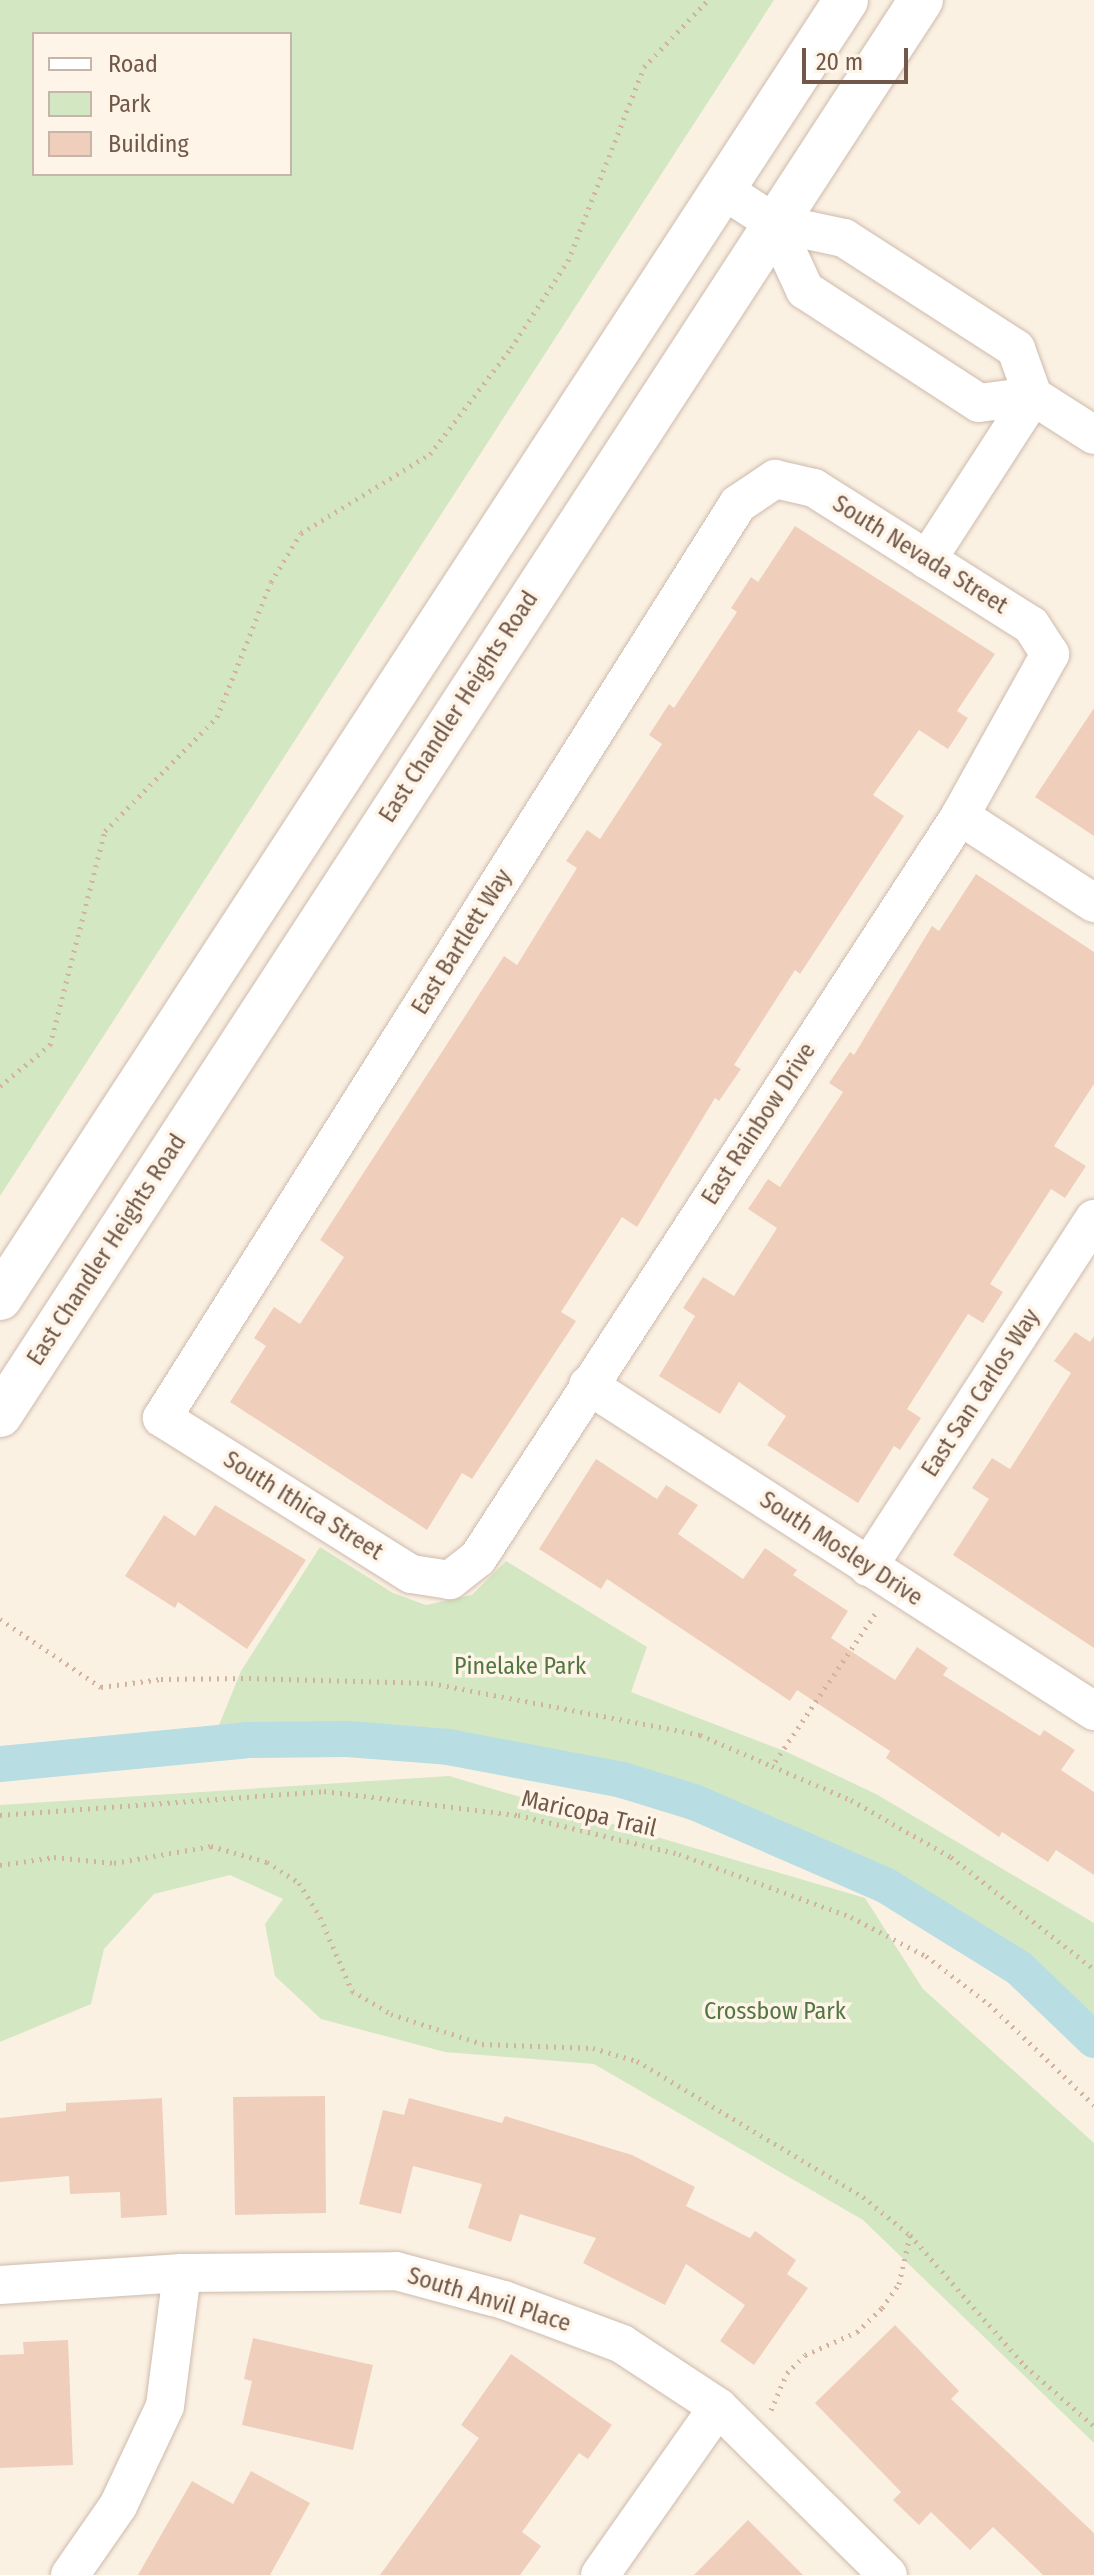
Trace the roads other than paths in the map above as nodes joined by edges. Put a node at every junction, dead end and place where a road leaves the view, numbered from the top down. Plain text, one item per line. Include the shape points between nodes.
1 (846, 0) edge
2 (921, 0) edge
3 (722, 189) junction
4 (774, 223) junction
5 (1033, 396) junction
6 (1094, 435) edge
7 (775, 479) joint
8 (927, 560) junction
9 (1050, 654) joint
10 (960, 816) junction
11 (1094, 903) edge
12 (1094, 1219) edge
13 (0, 1298) edge
14 (588, 1385) junction
15 (0, 1415) edge
16 (162, 1418) joint
17 (882, 1576) junction
18 (450, 1580) joint
19 (1094, 1711) edge
20 (182, 2273) junction
21 (0, 2285) edge
22 (718, 2407) junction
23 (70, 2575) edge
24 (600, 2575) edge
25 (888, 2575) edge

1 - 3 main road
2 - 4 main road, East Chandler Heights Road
3 - 4 street
3 - 13 main road
4 - 5 street via 844,238 1016,349
4 - 5 street via 805,290 979,403
4 - 15 main road, East Chandler Heights Road
5 - 6 street
5 - 8 street
7 - 8 street, South Nevada Street via 814,488
7 - 16 street, East Bartlett Way via 738,504
8 - 9 street, South Nevada Street via 1031,625
9 - 10 street, East Rainbow Drive
10 - 11 street
10 - 14 street, East Rainbow Drive
12 - 17 street, East San Carlos Way
14 - 17 street, South Mosley Drive
14 - 18 street, East Rainbow Drive via 478,1558
16 - 18 street, South Ithica Street via 411,1574
17 - 19 street, South Mosley Drive
20 - 21 street, South Anvil Place
20 - 22 street, South Anvil Place via 396,2271 504,2300 622,2344
20 - 23 street via 165,2406 118,2506
22 - 24 street
22 - 25 street, South Anvil Place

